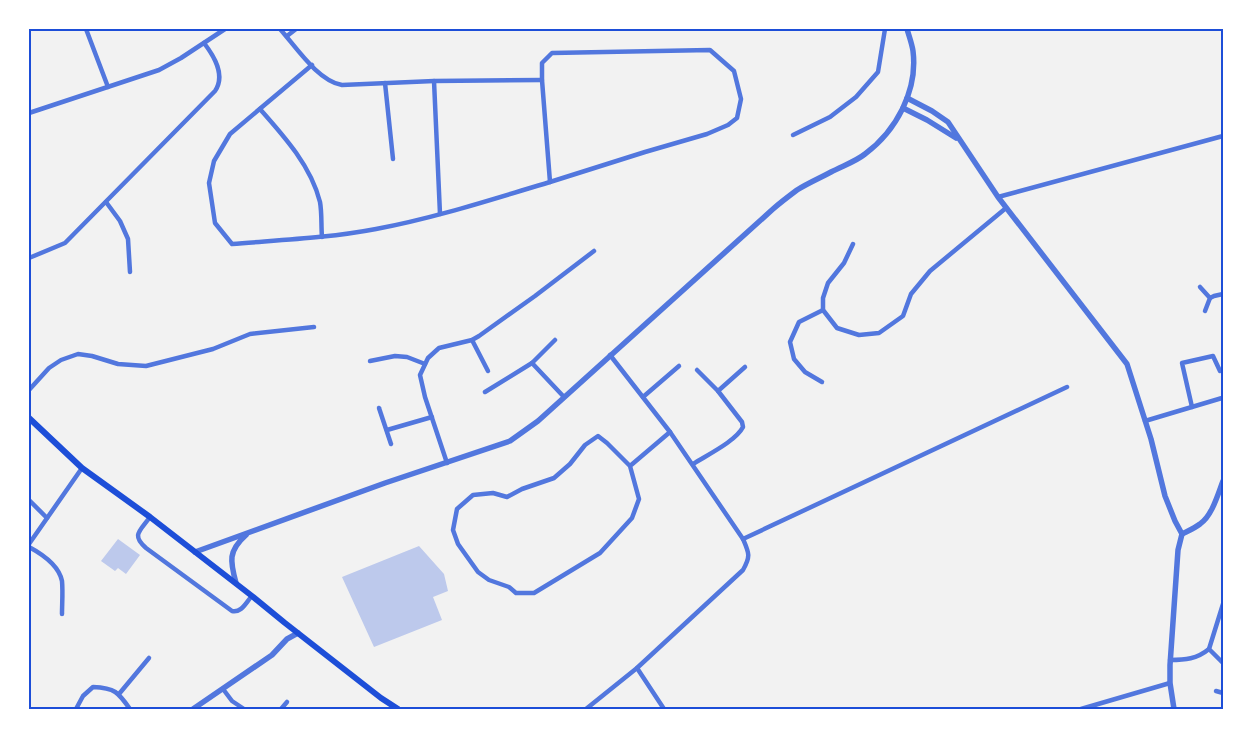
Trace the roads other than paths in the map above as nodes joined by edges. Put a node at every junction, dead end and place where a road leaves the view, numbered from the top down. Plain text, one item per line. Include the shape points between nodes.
1 (86, 29) edge
2 (225, 29) edge
3 (280, 29) edge
4 (296, 29) edge
5 (885, 29) edge
6 (909, 29) edge
7 (287, 36) junction
8 (204, 43) junction
9 (312, 66) junction
10 (542, 80) junction
11 (434, 81) junction
12 (385, 83) junction
13 (108, 87) junction
14 (907, 98) junction
15 (903, 108) junction
16 (260, 109) junction
17 (29, 113) edge
18 (792, 135) dead end
19 (1223, 136) edge
20 (960, 141) junction
21 (393, 159) dead end
22 (550, 182) junction
23 (998, 197) junction
24 (106, 202) junction
25 (1006, 208) junction
26 (440, 214) junction
27 (322, 237) junction
28 (853, 244) dead end
29 (594, 251) dead end
30 (29, 258) edge
31 (130, 272) dead end
32 (1200, 287) dead end
33 (1223, 294) edge
34 (1210, 298) junction
35 (823, 310) junction
36 (1205, 310) dead end
37 (314, 327) dead end
38 (472, 340) junction
39 (555, 340) dead end
40 (610, 356) junction
41 (370, 361) dead end
42 (532, 363) junction
43 (425, 364) junction
44 (679, 366) dead end
45 (745, 367) dead end
46 (697, 370) dead end
47 (488, 371) dead end
48 (1220, 371) dead end
49 (822, 382) dead end
50 (1067, 387) dead end
51 (29, 390) edge
52 (718, 391) junction
53 (485, 392) dead end
54 (564, 397) junction
55 (643, 397) junction
56 (1222, 398) edge
57 (1192, 407) junction
58 (379, 408) dead end
59 (432, 417) junction
60 (29, 418) edge
61 (1146, 420) junction
62 (387, 430) junction
63 (670, 432) junction
64 (390, 444) dead end
65 (447, 463) junction
66 (693, 464) junction
67 (630, 466) junction
68 (82, 468) junction
69 (1223, 481) edge
70 (29, 500) edge
71 (47, 518) junction
72 (150, 518) junction
73 (250, 531) junction
74 (1182, 534) junction
75 (743, 539) junction
76 (29, 545) edge
77 (194, 552) junction
78 (236, 583) junction
79 (252, 596) junction
80 (1223, 604) edge
81 (62, 614) dead end
82 (298, 633) junction
83 (1209, 649) junction
84 (150, 658) dead end
85 (1170, 660) junction
86 (1223, 663) edge
87 (637, 668) junction
88 (1170, 683) junction
89 (223, 689) junction
90 (1216, 691) dead end
91 (1223, 693) edge
92 (119, 694) junction
93 (286, 702) dead end
94 (76, 709) edge
95 (130, 709) edge
96 (193, 709) edge
97 (244, 709) edge
98 (281, 709) edge
99 (396, 709) edge
100 (586, 709) edge
101 (664, 709) edge
102 (1081, 709) edge
103 (1174, 709) edge

1 - 13 street
2 - 8 street
3 - 7 street
4 - 7 street
5 - 18 street via 878,72 856,97 830,117
6 - 14 street via 913,70
7 - 9 street
8 - 13 street via 159,70
8 - 24 street via 218,67 218,86
9 - 12 street via 326,79 342,85
9 - 16 street
10 - 11 street
10 - 22 street
10 - 22 street via 542,63 552,53 710,50 734,71 741,99 737,118 728,125
11 - 12 street
11 - 26 street
12 - 21 street
13 - 17 street
14 - 15 street
14 - 20 street via 948,122
15 - 20 street
15 - 40 street via 892,127 865,155 799,189
16 - 27 street via 284,136 310,175 320,203
16 - 27 street via 230,134 214,161 209,183 215,223 232,244
19 - 23 street
20 - 23 street
22 - 26 street
23 - 25 street
24 - 30 street via 64,243
24 - 31 street via 128,239
25 - 35 street via 930,270 911,294 903,316 879,334 859,336 837,328
25 - 61 street via 1127,364
26 - 27 street
28 - 35 street via 844,263 828,283
29 - 38 street
32 - 34 street
33 - 34 street
34 - 36 street
35 - 49 street via 799,322 790,342 794,360 805,372
37 - 51 street via 250,334 213,349 146,366 118,364 78,354 48,368
38 - 43 street via 439,348
38 - 47 street
39 - 42 street
40 - 54 street
40 - 55 street
41 - 43 street via 395,356
42 - 53 street
42 - 54 street
43 - 59 street via 420,376
44 - 55 street
45 - 52 street
46 - 52 street
48 - 57 street via 1213,356 1182,363
50 - 75 street
52 - 66 street via 743,427 727,443
54 - 65 street via 538,422 510,441
55 - 63 street
56 - 57 street
57 - 61 street
58 - 62 street
59 - 62 street
59 - 65 street
60 - 68 main road
61 - 74 street via 1165,496
62 - 64 street
63 - 66 street
63 - 67 street
65 - 73 street
66 - 75 street
67 - 67 street via 639,500 632,518 600,553 534,593 516,593 489,580 478,572 458,544 453,530 457,509 473,495 493,493 507,497 554,478 598,436
68 - 71 street
68 - 72 main road
69 - 74 street via 1207,518
70 - 71 street
71 - 76 street
72 - 77 main road
72 - 79 street via 138,535 146,548 232,611 240,610
73 - 77 street
73 - 78 street via 232,553
74 - 85 street
75 - 87 street via 749,553 743,570
76 - 81 street via 52,563 59,573
77 - 78 main road
78 - 79 main road
79 - 82 main road
80 - 83 street
82 - 89 street
82 - 99 main road
83 - 85 street via 1188,660
83 - 86 street
84 - 92 street
85 - 88 street
87 - 100 street
87 - 101 street
88 - 102 street
88 - 103 street
89 - 96 street
89 - 97 street
90 - 91 street
92 - 94 street via 93,687
92 - 95 street
93 - 98 street

